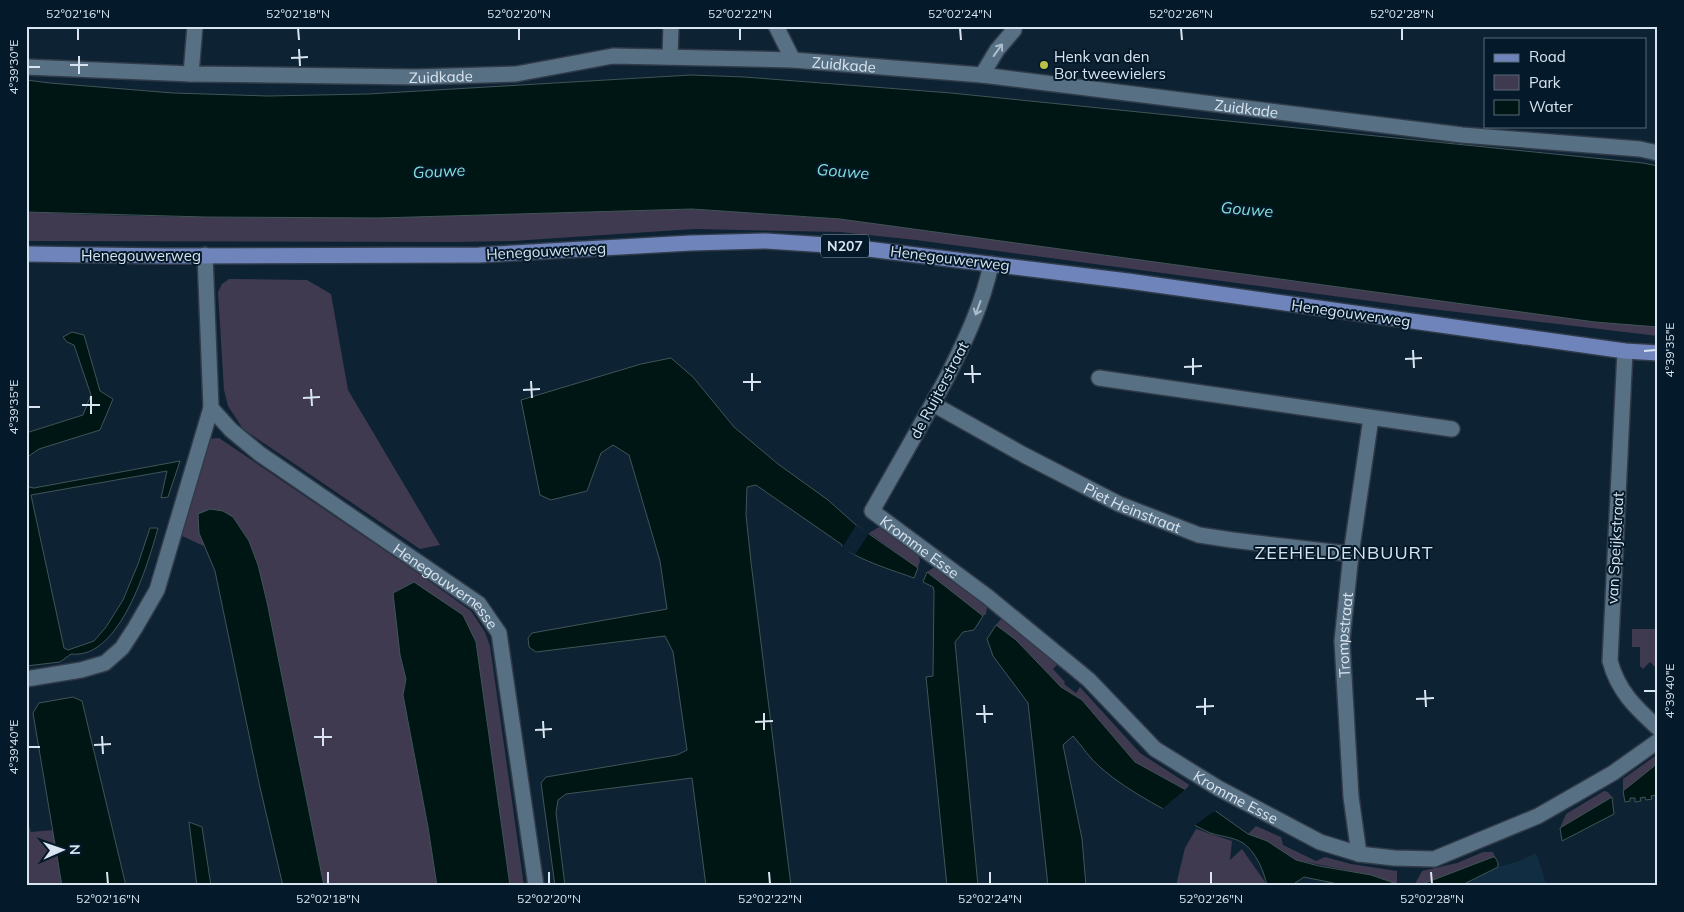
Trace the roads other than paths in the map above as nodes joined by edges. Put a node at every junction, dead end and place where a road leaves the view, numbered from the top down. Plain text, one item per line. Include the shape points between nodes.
1 (195, 26) edge
2 (671, 26) edge
3 (776, 26) edge
4 (1014, 26) edge
5 (670, 57) junction
6 (793, 60) junction
7 (26, 67) edge
8 (191, 74) junction
9 (982, 75) junction
10 (1658, 154) edge
11 (26, 254) edge
12 (204, 256) junction
13 (991, 264) junction
14 (1625, 351) junction
15 (1658, 353) edge
16 (1099, 378) dead end
17 (933, 404) junction
18 (211, 408) junction
19 (1371, 418) junction
20 (1452, 429) dead end
21 (872, 511) joint
22 (1351, 554) junction
23 (26, 679) edge
24 (1658, 728) edge
25 (1658, 741) edge
26 (1359, 854) junction
27 (536, 886) edge

1 - 8 street
2 - 5 street
3 - 6 street
9 -> 4 street
5 - 6 street, Zuidkade
5 - 8 street, Zuidkade via 613,56 516,74 416,77
6 - 9 street, Zuidkade
7 - 8 street, Zuidkade
9 - 10 street, Zuidkade via 1462,135
11 - 12 main road, Henegouwerweg / N207
12 - 13 main road, Henegouwerweg / N207 via 479,255 766,241 842,246
12 - 18 street
13 - 14 main road, Henegouwerweg / N207
13 -> 17 street, de Ruijterstraat via 988,282 968,335
14 - 15 main road, Henegouwerweg / N207
14 - 24 street, van Speijkstraat via 1610,661 1621,690
16 - 19 street
17 - 21 street, de Ruijterstraat
17 - 22 street, Piet Heinstraat via 1119,504 1199,535
18 - 23 street via 157,590 122,648 105,663
18 - 27 street, Henegouwernesse via 260,454 479,604 498,633
19 - 20 street
19 - 22 street, Trompstraat
21 - 26 street, Kromme Esse via 988,597 1083,675 1155,749 1218,788 1320,842
22 - 26 street, Trompstraat via 1342,642 1351,797
25 - 26 street, Kromme Esse via 1613,773 1538,816 1434,858

